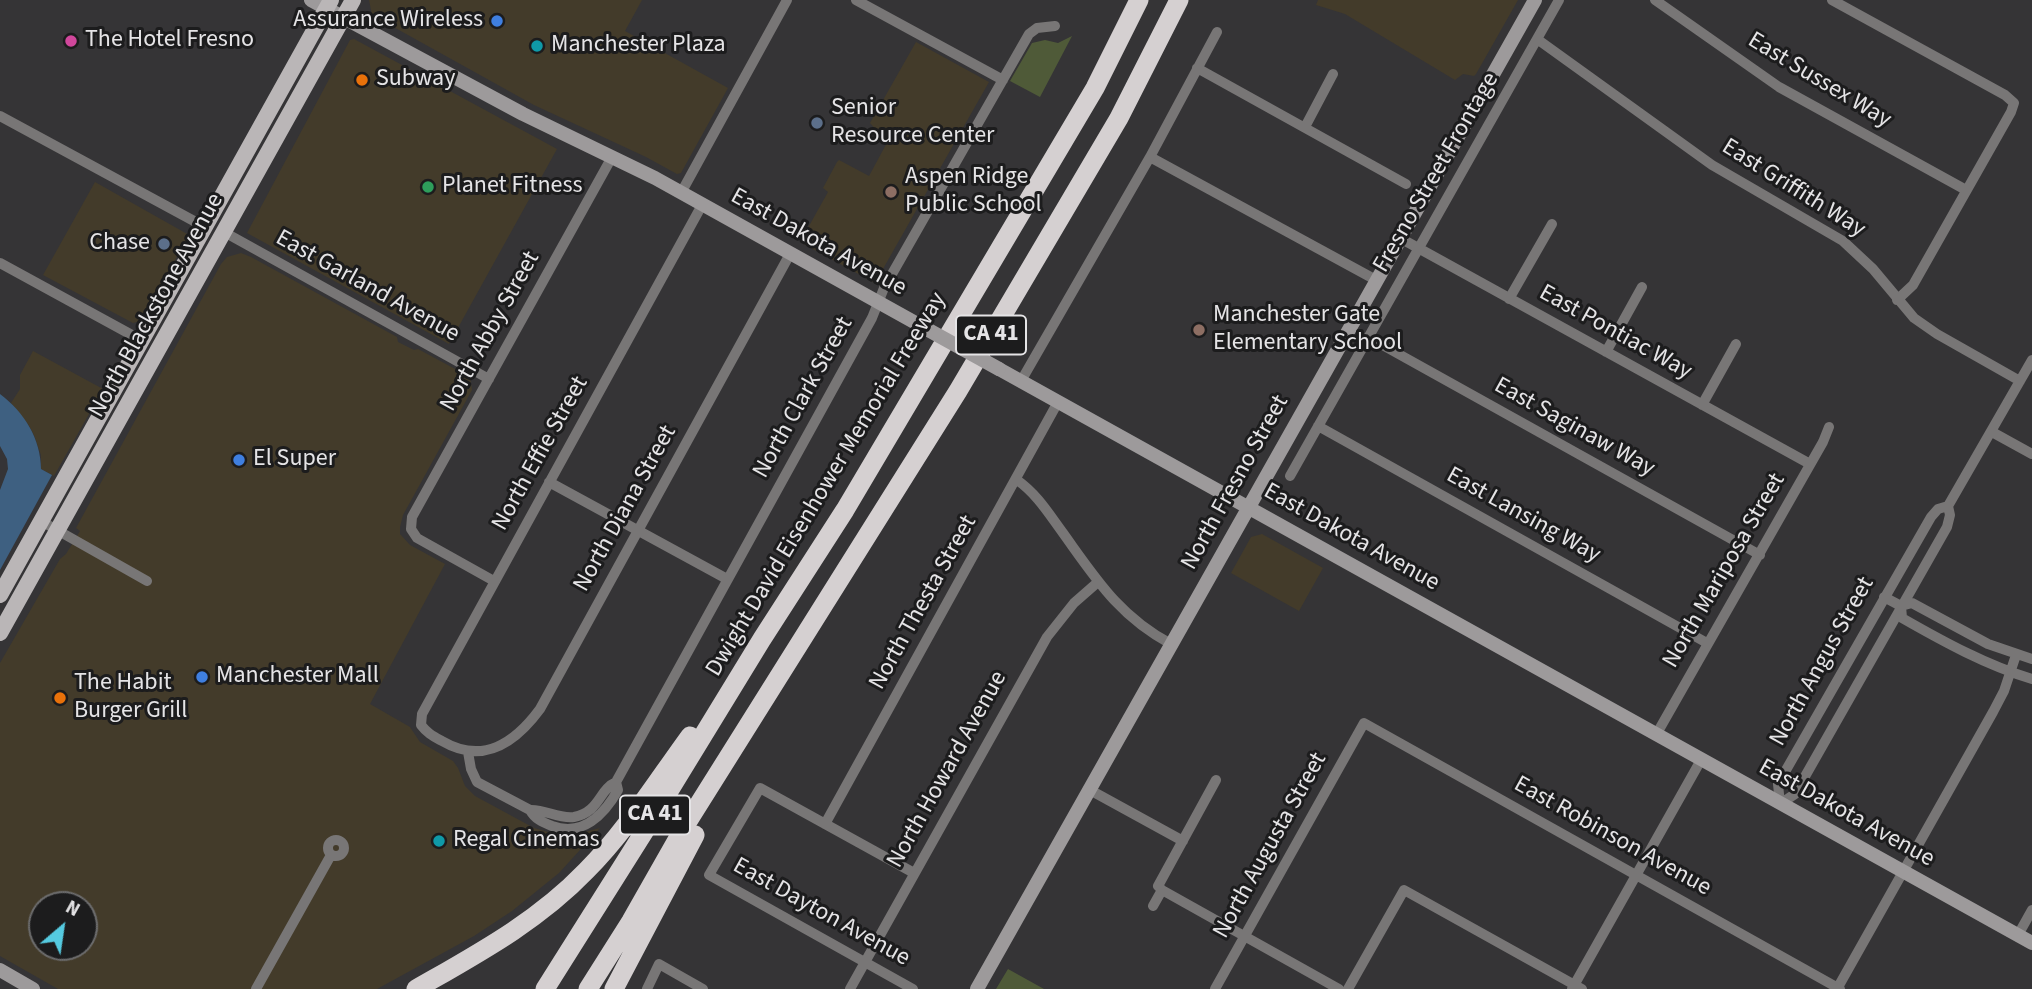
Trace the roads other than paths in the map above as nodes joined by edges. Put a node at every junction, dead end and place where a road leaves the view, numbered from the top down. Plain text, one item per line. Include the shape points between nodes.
1 (311, 0) edge
2 (353, 0) edge
3 (787, 0) edge
4 (856, 0) edge
5 (1139, 0) edge
6 (1179, 0) edge
7 (1535, 0) edge
8 (1559, 0) edge
9 (1655, 0) edge
10 (1833, 0) edge
11 (329, 4) edge
12 (343, 16) junction
13 (1055, 26) dead end
14 (1217, 32) dead end
15 (1537, 39) junction
16 (1197, 68) junction
17 (1333, 74) dead end
18 (1003, 80) junction
19 (0, 116) edge
20 (1305, 127) junction
21 (612, 157) junction
22 (1150, 157) junction
23 (237, 169) junction
24 (1406, 184) dead end
25 (1966, 190) junction
26 (681, 193) junction
27 (702, 205) junction
28 (1552, 224) dead end
29 (205, 227) junction
30 (224, 232) junction
31 (1400, 238) junction
32 (1418, 248) junction
33 (790, 254) junction
34 (0, 263) edge
35 (1376, 280) junction
36 (1642, 287) dead end
37 (1509, 299) junction
38 (1897, 300) junction
39 (879, 302) junction
40 (175, 318) junction
41 (1368, 337) junction
42 (141, 340) junction
43 (1736, 344) dead end
44 (1606, 352) junction
45 (2032, 360) edge
46 (489, 379) junction
47 (1021, 381) junction
48 (2020, 381) junction
49 (1058, 402) junction
50 (1702, 405) junction
51 (1318, 426) junction
52 (1829, 426) dead end
53 (112, 432) junction
54 (1992, 432) junction
55 (2032, 454) edge
56 (1810, 464) junction
57 (1290, 476) dead end
58 (1017, 480) junction
59 (549, 482) junction
60 (1948, 506) junction
61 (1249, 507) junction
62 (41, 521) junction
63 (57, 530) junction
64 (638, 531) junction
65 (1760, 555) junction
66 (727, 579) junction
67 (148, 581) dead end
68 (494, 582) junction
69 (1098, 582) junction
70 (0, 595) edge
71 (1884, 597) junction
72 (1900, 606) junction
73 (0, 633) edge
74 (762, 639) junction
75 (1707, 643) junction
76 (1171, 644) junction
77 (2016, 654) junction
78 (2032, 659) edge
79 (789, 661) junction
80 (2010, 672) junction
81 (2032, 679) edge
82 (1364, 723) joint
83 (1656, 735) junction
84 (468, 752) junction
85 (1701, 760) junction
86 (1216, 780) dead end
87 (1090, 790) junction
88 (1780, 804) junction
89 (825, 824) junction
90 (1183, 841) junction
91 (331, 855) dead end
92 (1902, 871) junction
93 (914, 873) junction
94 (1637, 875) junction
95 (1162, 890) junction
96 (1153, 905) dead end
97 (2032, 911) edge
98 (2018, 935) junction
99 (1244, 936) junction
100 (2032, 943) edge
101 (865, 963) junction
102 (0, 970) edge
103 (1576, 988) edge
104 (33, 989) edge
105 (256, 989) edge
106 (416, 989) edge
107 (545, 989) edge
108 (588, 989) edge
109 (614, 989) edge
110 (647, 989) edge
111 (703, 989) edge
112 (850, 989) edge
113 (913, 989) edge
114 (976, 989) edge
115 (1215, 989) edge
116 (1339, 989) edge
117 (1348, 989) edge
118 (1838, 989) edge

1 - 11 street, East Dakota Avenue
2 - 12 main road, North Blackstone Avenue
3 - 26 street
4 - 18 street
5 - 74 highway, Dwight David Eisenhower Memorial Freeway / CA 41 via 1088,100 845,510
6 - 79 highway, CA 41 via 1119,118 1010,303
7 - 31 street, North Fresno Street
8 - 15 street, Fresno Street Frontage
9 - 25 street, East Sussex Way via 1779,87
10 - 25 street via 2014,103
11 - 12 street, East Dakota Avenue
11 - 23 main road, North Blackstone Avenue
12 - 21 street, East Dakota Avenue
12 - 30 main road, North Blackstone Avenue
13 - 18 street, North Clark Street via 1029,34
14 - 16 street
15 - 32 street, Fresno Street Frontage
15 - 38 street, East Griffith Way via 1712,165 1843,241
16 - 20 street
16 - 22 street
17 - 20 street
18 - 39 street, North Clark Street
19 - 29 street
20 - 24 street
21 - 26 street, East Dakota Avenue
21 - 46 street, North Abby Street
22 - 35 street
22 - 47 street
23 - 29 main road, North Blackstone Avenue
23 - 30 main road via 240,180 219,222
25 - 38 street via 1913,285
26 - 27 street, East Dakota Avenue
27 - 33 street, East Dakota Avenue
27 - 59 street, North Effie Street
28 - 37 street
29 - 40 main road via 209,232 206,245
29 - 42 main road, North Blackstone Avenue
30 - 40 main road, North Blackstone Avenue
30 - 46 street, East Garland Avenue
31 - 32 street, East Pontiac Way
31 - 35 street, North Fresno Street
32 - 37 street, East Pontiac Way
32 - 41 street, Fresno Street Frontage
33 - 39 street, East Dakota Avenue
33 - 64 street, North Diana Street
34 - 42 street
35 - 61 street, North Fresno Street
36 - 44 street
37 - 44 street, East Pontiac Way
38 - 48 street, East Griffith Way via 1937,334
39 - 47 street, East Dakota Avenue, bridge
39 - 66 street, North Clark Street
40 - 53 main road, North Blackstone Avenue
41 - 51 street, Fresno Street Frontage
41 - 65 street, East Saginaw Way
42 - 53 main road via 145,354
42 - 62 main road, North Blackstone Avenue
43 - 50 street
44 - 50 street, East Pontiac Way
45 - 48 street, North Angus Street
46 - 68 street, North Abby Street via 412,517 411,529 418,538
47 - 49 street, East Dakota Avenue
48 - 54 street, North Angus Street
49 - 58 street, North Thesta Street
49 - 61 street, East Dakota Avenue
50 - 56 street, East Pontiac Way
51 - 57 street, Fresno Street Frontage
51 - 75 street, East Lansing Way
52 - 56 street, North Mariposa Street
53 - 63 main road, North Blackstone Avenue
54 - 55 street
54 - 60 street, North Angus Street
56 - 65 street, North Mariposa Street
58 - 69 street via 1036,496
58 - 89 street, North Thesta Street
59 - 64 street
59 - 68 street, North Effie Street
60 - 71 street, North Angus Street via 1931,517
60 - 72 street, North Angus Street via 1947,527
61 - 76 street, North Fresno Street
61 - 83 street, East Dakota Avenue
62 - 63 street
62 - 70 main road, North Blackstone Avenue
63 - 67 street
63 - 73 main road, North Blackstone Avenue
64 - 66 street
64 - 84 street, North Diana Street via 530,722 496,747
65 - 75 street, North Mariposa Street
66 - 84 street, North Clark Street via 616,782 618,790 611,802 590,816 530,810 477,782
68 - 84 street, North Effie Street via 422,714 421,725 427,733
69 - 76 street via 1131,618
69 - 93 street, North Howard Avenue via 1047,637
71 - 72 street
71 - 88 street, North Angus Street via 1779,784
72 - 77 street via 1912,603
72 - 80 street via 1902,618
72 - 88 street, North Angus Street via 1795,794
74 - 106 highway via 586,872 506,937
74 - 107 highway, Dwight David Eisenhower Memorial Freeway / CA 41
75 - 83 street, North Mariposa Street
76 - 87 street, North Fresno Street
77 - 78 street
77 - 80 street
79 - 108 highway, CA 41
79 - 109 highway
80 - 81 street
80 - 92 street via 1993,712
82 - 94 street, East Robinson Avenue
82 - 99 street, North Augusta Street
83 - 85 street, East Dakota Avenue
85 - 88 street, East Dakota Avenue
85 - 94 street
86 - 90 street
87 - 90 street
87 - 114 street, North Fresno Street
88 - 92 street, East Dakota Avenue
89 - 93 street
89 - 101 street, East Dayton Avenue via 760,788 709,874
90 - 95 street via 1158,886
91 - 105 street
92 - 98 street, East Dakota Avenue
92 - 118 street
93 - 101 street, North Howard Avenue
94 - 103 street
94 - 118 street, East Robinson Avenue
95 - 96 street
95 - 99 street
97 - 98 street
98 - 100 street, East Dakota Avenue
99 - 115 street, North Augusta Street
99 - 116 street
101 - 112 street, North Howard Avenue
101 - 113 street, East Dayton Avenue
102 - 104 street
103 - 117 street via 1404,890
110 - 111 street via 659,964

